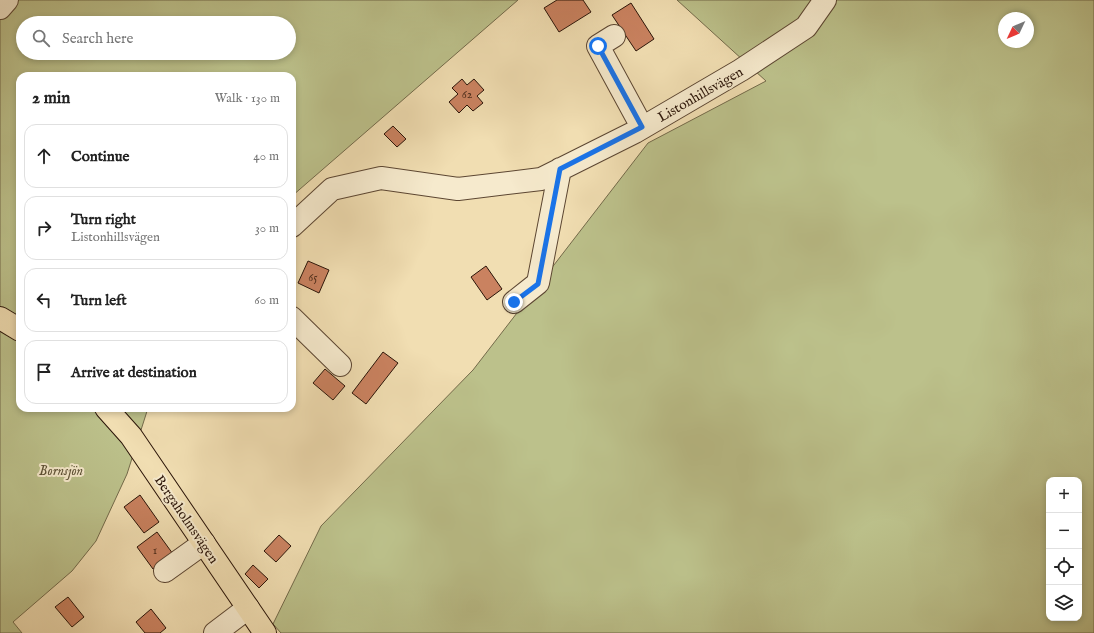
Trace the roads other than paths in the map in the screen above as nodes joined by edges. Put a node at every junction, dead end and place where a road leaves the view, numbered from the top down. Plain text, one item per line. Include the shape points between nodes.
1 (7, 0) edge
2 (825, 0) edge
3 (0, 8) edge
4 (614, 36) dead end
5 (642, 127) junction
6 (560, 169) junction
7 (296, 222) edge
8 (514, 302) dead end
9 (0, 318) edge
10 (296, 322) edge
11 (16, 328) edge
12 (340, 365) dead end
13 (110, 412) edge
14 (204, 543) junction
15 (165, 571) dead end
16 (248, 608) junction
17 (215, 633) edge
18 (265, 633) edge

1 - 3 street
2 - 5 street, Listonhillsvägen via 806,27 741,70
4 - 5 street via 598,46
5 - 6 street, Listonhillsvägen
6 - 7 street, Listonhillsvägen via 541,179 458,189 381,178 332,189
6 - 8 street via 538,284
9 - 11 main road
10 - 12 street
13 - 14 main road, Bergaholmsvägen via 131,436
14 - 15 street
14 - 16 main road, Bergaholmsvägen
16 - 17 street
16 - 18 main road, Bergaholmsvägen

